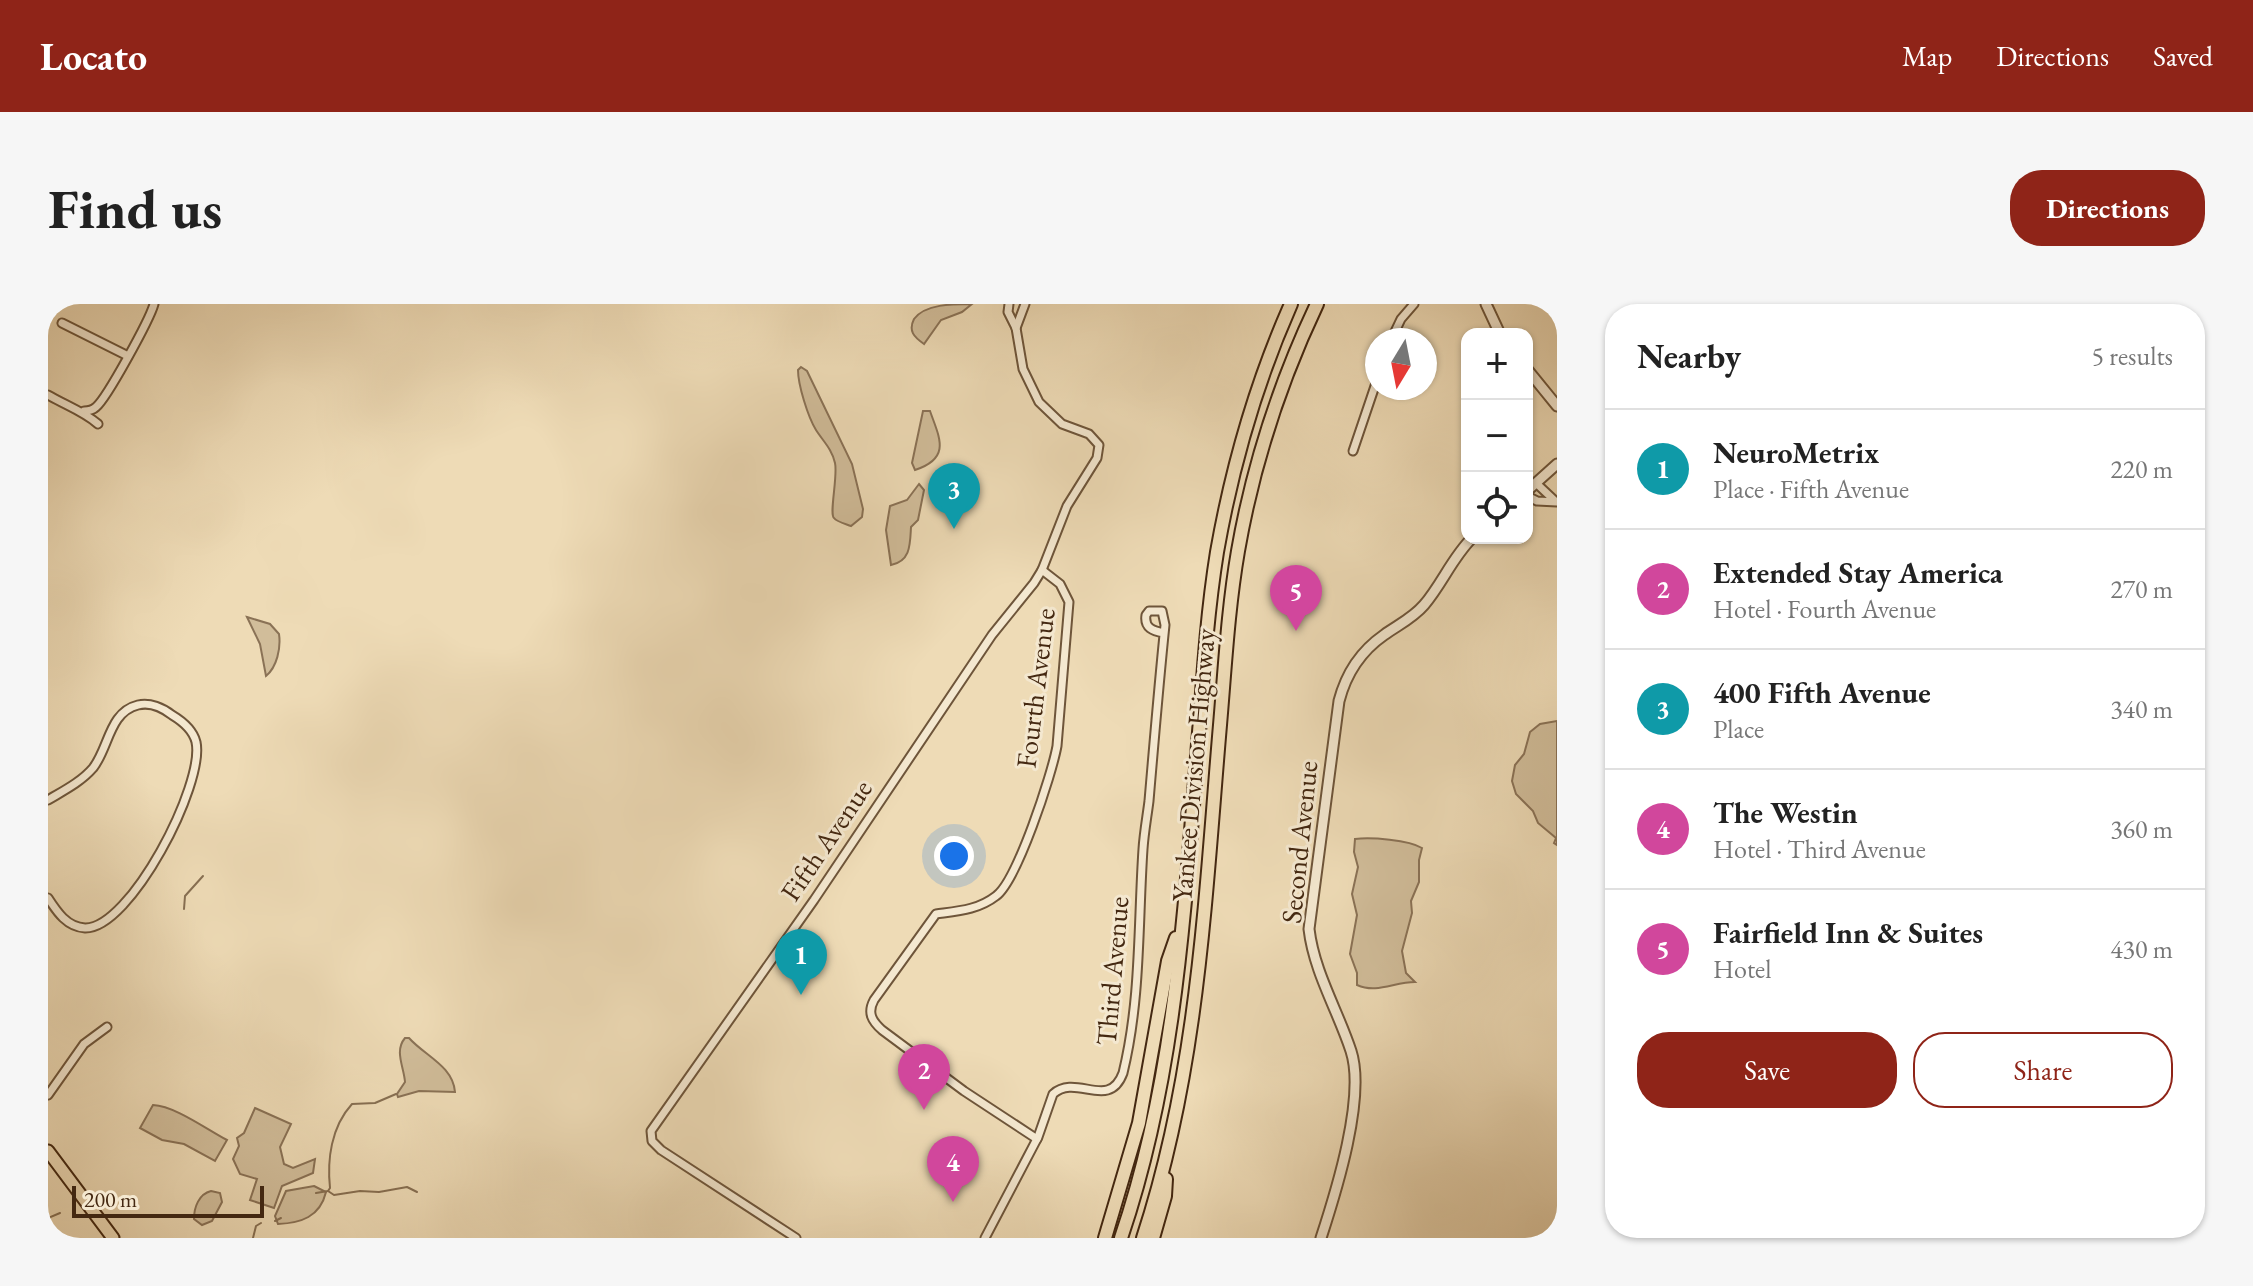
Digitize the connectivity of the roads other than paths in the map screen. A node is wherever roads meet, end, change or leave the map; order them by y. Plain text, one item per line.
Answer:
1 (154, 304) edge
2 (1009, 304) edge
3 (1025, 304) edge
4 (1291, 304) edge
5 (1317, 304) edge
6 (1414, 304) edge
7 (1486, 304) edge
8 (62, 323) dead end
9 (1016, 328) junction
10 (1397, 328) edge
11 (1497, 328) edge
12 (128, 356) junction
13 (1533, 376) edge
14 (48, 395) edge
15 (1370, 400) edge
16 (1557, 406) edge
17 (84, 411) junction
18 (98, 424) dead end
19 (1353, 451) dead end
20 (1557, 464) edge
21 (1536, 483) junction
22 (1533, 486) edge
23 (1533, 498) edge
24 (1557, 502) edge
25 (1467, 544) edge
26 (1042, 570) junction
27 (1164, 633) dead end
28 (48, 800) edge
29 (48, 898) edge
30 (1183, 912) junction
31 (107, 1027) dead end
32 (48, 1095) edge
33 (1037, 1139) junction
34 (48, 1151) edge
35 (1168, 1153) junction
36 (113, 1238) edge
37 (796, 1238) edge
38 (985, 1238) edge
39 (1105, 1238) edge
40 (1121, 1238) edge
41 (1143, 1238) edge
42 (1153, 1238) edge
43 (1321, 1238) edge

1 - 12 street
2 - 9 street
3 - 9 street
4 - 30 highway, Yankee Division Highway
5 - 35 highway, Yankee Division Highway
6 - 10 street
7 - 11 street
8 - 12 street
9 - 26 street, Fifth Avenue
12 - 17 street
13 - 16 street
14 - 17 street
15 - 19 street
17 - 18 street
20 - 21 street
21 - 22 street
21 - 24 street
23 - 24 street
25 - 43 street, Second Avenue
26 - 33 street, Fourth Avenue
26 - 37 street, Fifth Avenue
27 - 33 street, Third Avenue
28 - 29 street
30 - 39 highway
30 - 40 highway, Yankee Division Highway
31 - 32 street
33 - 38 street, Third Avenue
34 - 36 main road
35 - 41 highway, Yankee Division Highway
35 - 42 highway

